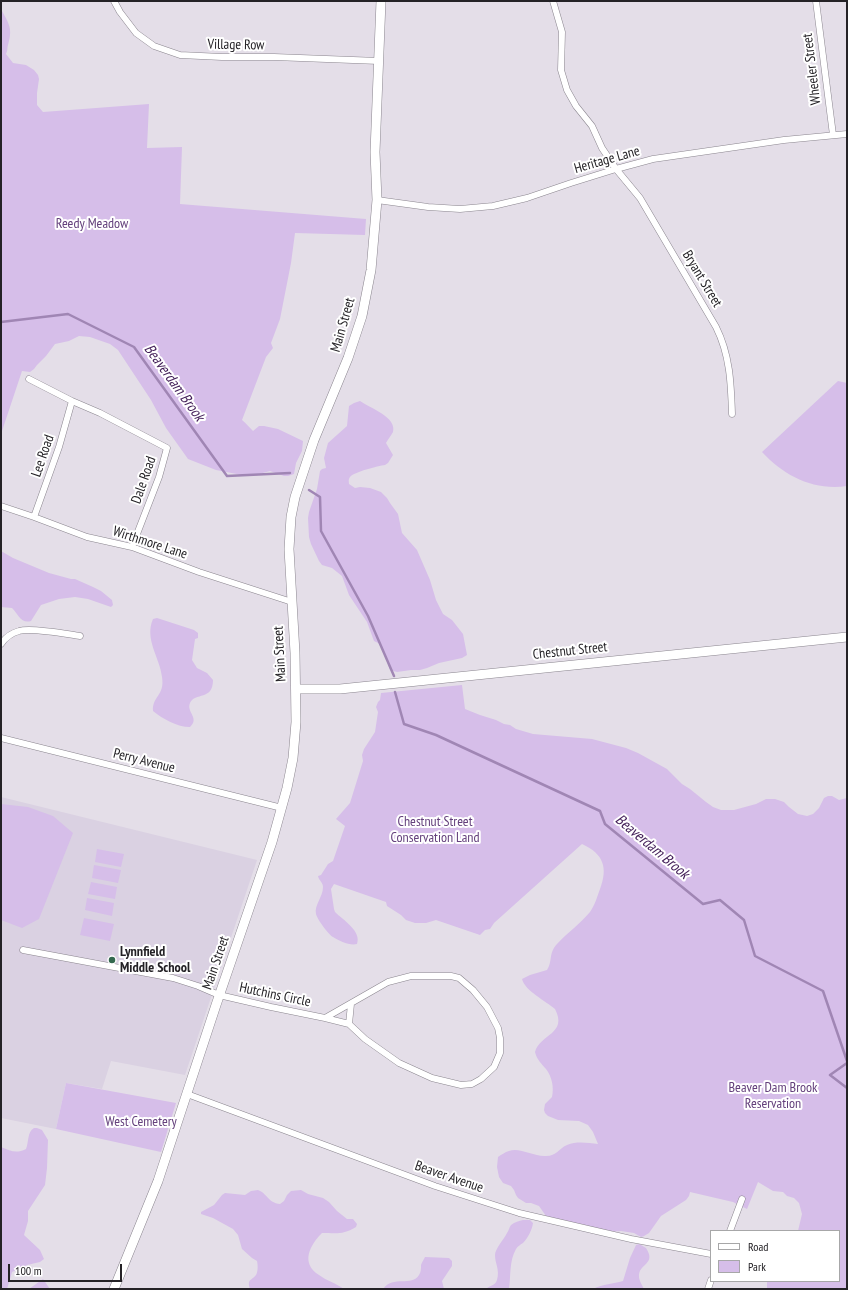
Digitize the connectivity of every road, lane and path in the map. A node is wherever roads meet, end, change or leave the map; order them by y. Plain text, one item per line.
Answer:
1 (114, 1) edge
2 (381, 1) edge
3 (554, 1) edge
4 (816, 1) edge
5 (379, 61) junction
6 (847, 134) edge
7 (833, 135) junction
8 (616, 169) junction
9 (377, 200) junction
10 (29, 379) dead end
11 (72, 401) junction
12 (732, 414) dead end
13 (1, 506) edge
14 (34, 517) junction
15 (132, 547) junction
16 (292, 602) junction
17 (80, 636) dead end
18 (847, 638) edge
19 (1, 644) edge
20 (296, 689) junction
21 (1, 738) edge
22 (282, 808) junction
23 (23, 950) dead end
24 (219, 995) junction
25 (351, 1004) junction
26 (325, 1018) junction
27 (349, 1024) junction
28 (187, 1094) junction
29 (742, 1199) dead end
30 (730, 1230) edge
31 (710, 1254) edge
32 (114, 1289) edge

1 - 5 street, Village Row
2 - 5 street, Main Street
3 - 8 street, Bryant Street
4 - 7 street, Wheeler Street
5 - 9 street, Main Street
6 - 7 street, Heritage Lane
7 - 8 street, Heritage Lane
8 - 9 street, Heritage Lane
8 - 12 street, Bryant Street
9 - 16 street, Main Street
10 - 11 street
11 - 14 street, Lee Road
11 - 15 street, Dale Road
13 - 14 street, Wirthmore Lane
14 - 15 street, Wirthmore Lane
15 - 16 street, Wirthmore Lane
16 - 20 street, Main Street
17 - 19 street
18 - 20 street, Chestnut Street
20 - 22 street, Main Street
21 - 22 street, Perry Avenue
22 - 24 street, Main Street
23 - 24 street
24 - 26 street, Hutchins Circle
24 - 28 street, Main Street
25 - 26 street, Hutchins Circle
25 - 27 street
25 - 27 street, Hutchins Circle
26 - 27 street, Hutchins Circle
28 - 31 street, Beaver Avenue
28 - 32 street, Main Street
29 - 30 street

